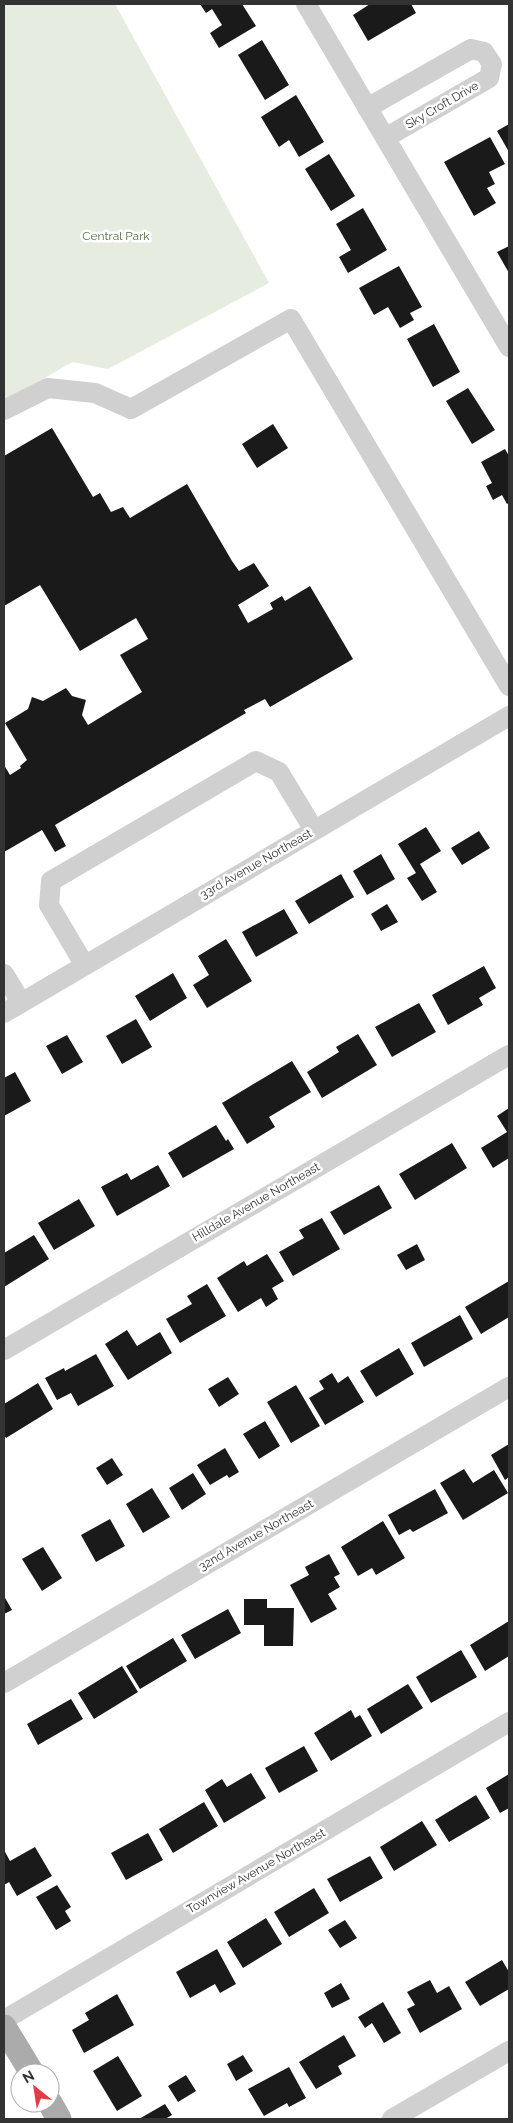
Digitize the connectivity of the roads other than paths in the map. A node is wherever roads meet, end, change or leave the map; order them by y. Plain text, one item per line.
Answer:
1 (306, 4) edge
2 (367, 108) junction
3 (385, 138) junction
4 (509, 347) edge
5 (4, 410) edge
6 (509, 686) edge
7 (509, 716) edge
8 (314, 830) junction
9 (84, 964) junction
10 (4, 974) edge
11 (21, 1002) junction
12 (4, 1013) edge
13 (509, 1055) edge
14 (4, 1350) edge
15 (509, 1386) edge
16 (4, 1683) edge
17 (509, 1722) edge
18 (4, 2020) edge
19 (4, 2027) edge
20 (509, 2051) edge
21 (26, 2063) edge
22 (392, 2119) edge

1 - 2 street
2 - 3 street
2 - 3 street, Sky Croft Drive
3 - 4 street
5 - 6 street
7 - 8 street, 33rd Avenue Northeast
8 - 9 street, 33rd Avenue Northeast
8 - 9 street
9 - 11 street, 33rd Avenue Northeast
10 - 11 street
11 - 12 street, 33rd Avenue Northeast
13 - 14 street, Hilldale Avenue Northeast
15 - 16 street, 32nd Avenue Northeast
17 - 18 street, Townview Avenue Northeast
19 - 21 main road
20 - 22 street

